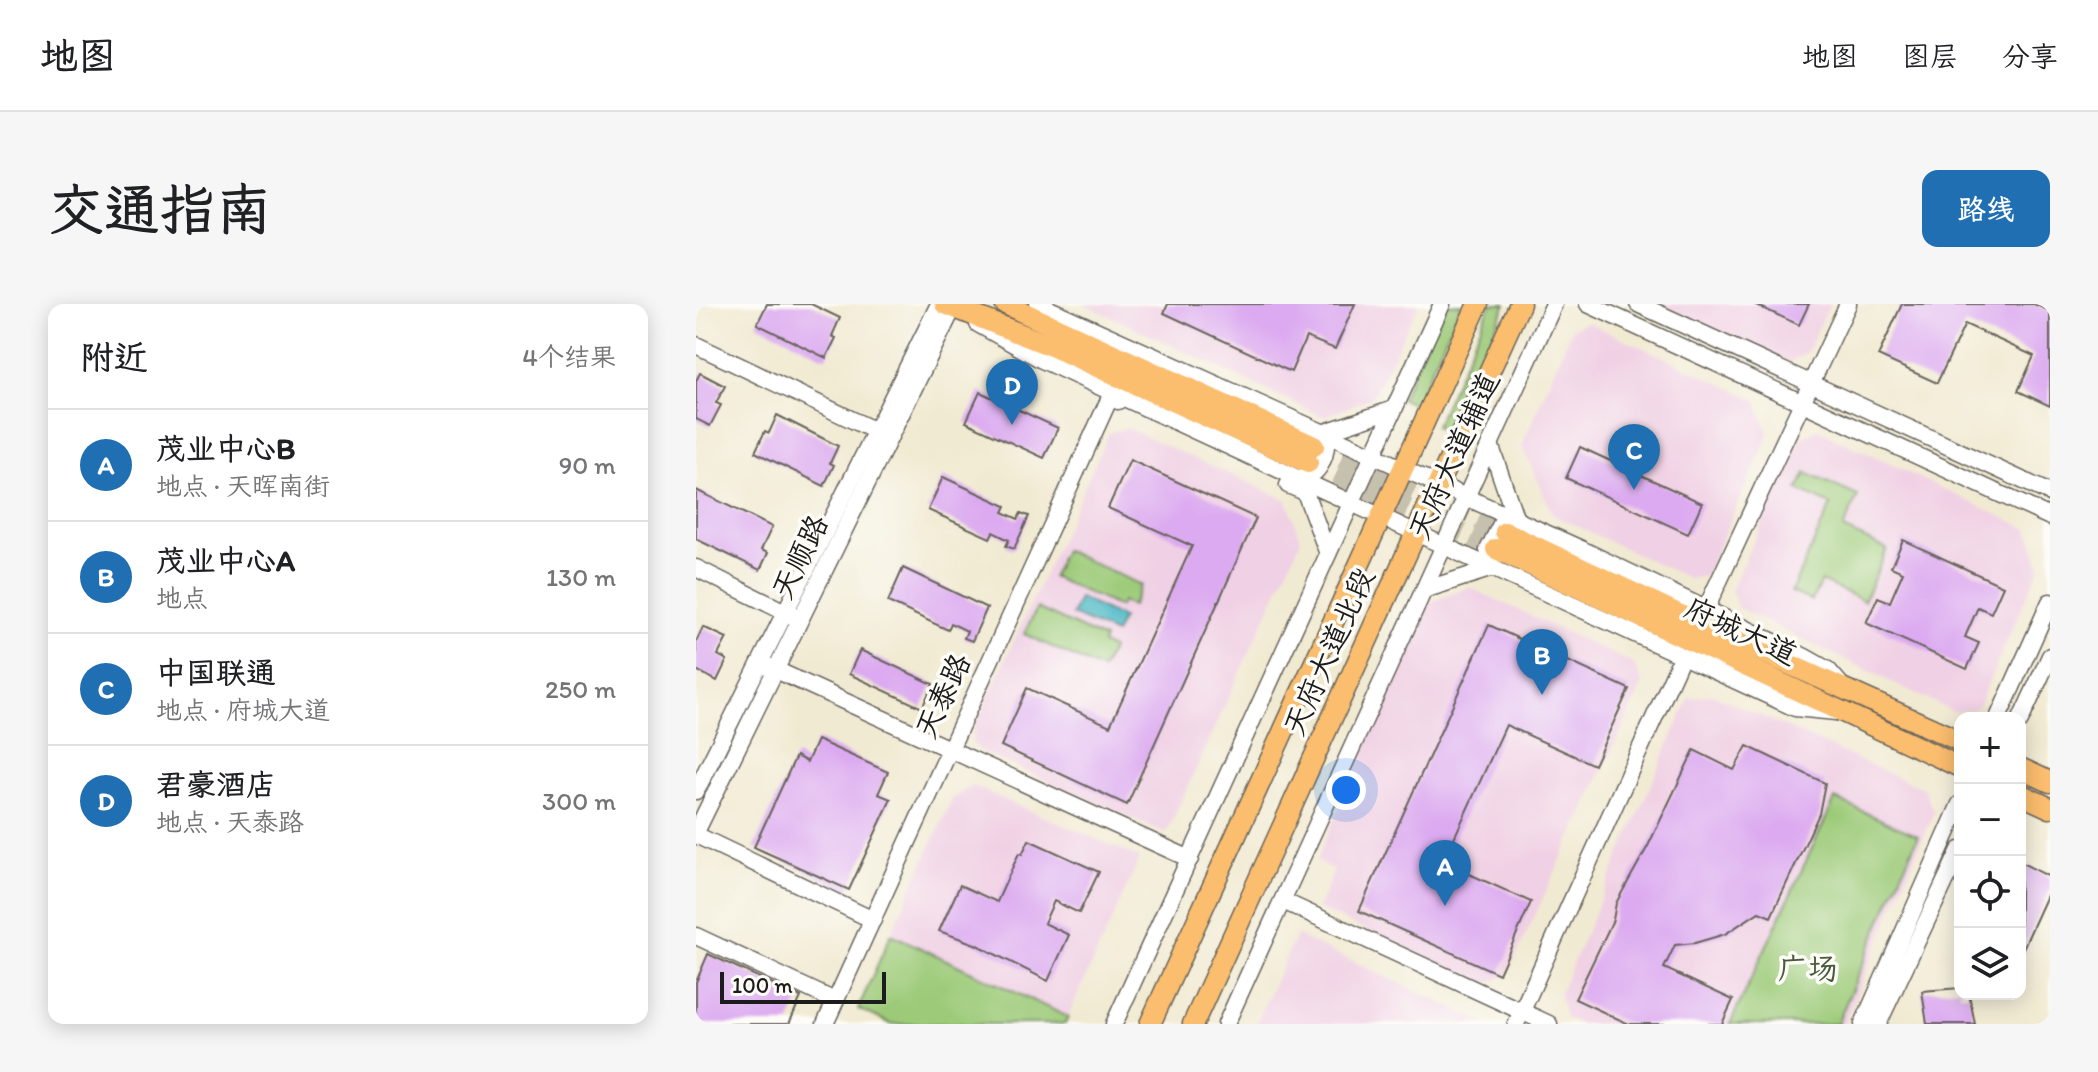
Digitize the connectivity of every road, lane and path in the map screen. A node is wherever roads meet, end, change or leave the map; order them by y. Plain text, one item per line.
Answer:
1 (1005, 304) edge
2 (1038, 304) edge
3 (1442, 304) edge
4 (1478, 304) edge
5 (1520, 304) edge
6 (1554, 304) edge
7 (1588, 304) edge
8 (1638, 304) edge
9 (1848, 304) edge
10 (948, 305) edge
11 (696, 345) edge
12 (1812, 384) junction
13 (1112, 393) junction
14 (1802, 405) junction
15 (1394, 409) junction
16 (883, 434) junction
17 (1490, 444) junction
18 (1374, 454) junction
19 (1312, 455) junction
20 (1404, 468) junction
21 (1438, 484) junction
22 (2050, 493) edge
23 (1466, 497) junction
24 (1352, 502) junction
25 (1382, 516) junction
26 (2050, 517) edge
27 (1417, 532) junction
28 (1503, 542) junction
29 (1445, 545) junction
30 (1328, 554) junction
31 (696, 568) edge
32 (1424, 590) junction
33 (2050, 602) edge
34 (1706, 609) junction
35 (793, 616) junction
36 (1682, 656) junction
37 (2050, 656) edge
38 (767, 666) junction
39 (1845, 689) junction
40 (1844, 712) junction
41 (2001, 712) edge
42 (2024, 712) edge
43 (1954, 738) edge
44 (948, 750) junction
45 (1954, 764) edge
46 (2026, 771) edge
47 (2050, 782) edge
48 (696, 791) edge
49 (2026, 797) edge
50 (2050, 808) edge
51 (1954, 818) edge
52 (696, 834) edge
53 (1957, 856) edge
54 (1190, 859) junction
55 (1283, 901) junction
56 (873, 920) junction
57 (696, 936) edge
58 (835, 1001) junction
59 (1518, 1018) edge
60 (825, 1024) edge
61 (1114, 1024) edge
62 (1150, 1024) edge
63 (1193, 1024) edge
64 (1226, 1024) edge
65 (1549, 1024) edge
66 (1863, 1024) edge
67 (1878, 1024) edge

1 - 19 main road
2 - 19 street
3 - 15 street
4 - 20 main road, 天府大道北段
5 - 21 main road, 天府大道北段
6 - 17 street, 天府大道辅道
7 - 14 street
8 - 12 street
9 - 12 street
10 - 13 street
10 - 16 street, 天顺路
10 - 19 main road
11 - 16 street
12 - 14 street
12 - 22 street
13 - 19 street
13 - 30 street
13 - 44 street, 天泰路
14 - 26 street
14 - 34 street
15 - 18 street
15 - 19 street
16 - 35 street, 天顺路
17 - 23 street, 天府大道辅道
17 - 28 street
18 - 19 street
18 - 20 street
18 - 24 street
19 - 24 street
20 - 21 street
20 - 25 main road, 天府大道北段
21 - 23 street
21 - 27 main road, 天府大道北段
23 - 28 street
23 - 29 street, 天府大道辅道
24 - 25 street
24 - 30 street
25 - 27 street
25 - 62 main road, 天府大道北段
27 - 29 street
27 - 63 main road, 天府大道北段
28 - 29 street
28 - 32 street
28 - 34 street
28 - 36 street
28 - 39 main road, 府城大道
28 - 40 main road, 府城大道
29 - 32 street, 天府大道辅道
30 - 54 street
31 - 35 street
32 - 55 street, 天府大道辅道
33 - 41 street
34 - 39 street
35 - 38 street, 天顺路
36 - 40 street
36 - 59 street
37 - 42 street
38 - 44 street
38 - 48 street, 天顺路
38 - 52 street, 天顺路
39 - 43 main road, 府城大道
40 - 45 main road, 府城大道
44 - 54 street
44 - 56 street, 天泰路
46 - 47 main road
49 - 50 main road
51 - 66 street
52 - 56 street
53 - 67 street
54 - 61 street
55 - 59 street
55 - 64 street, 天府大道辅道
56 - 58 street, 天泰路
57 - 58 street
58 - 60 street, 天泰路
59 - 65 street

